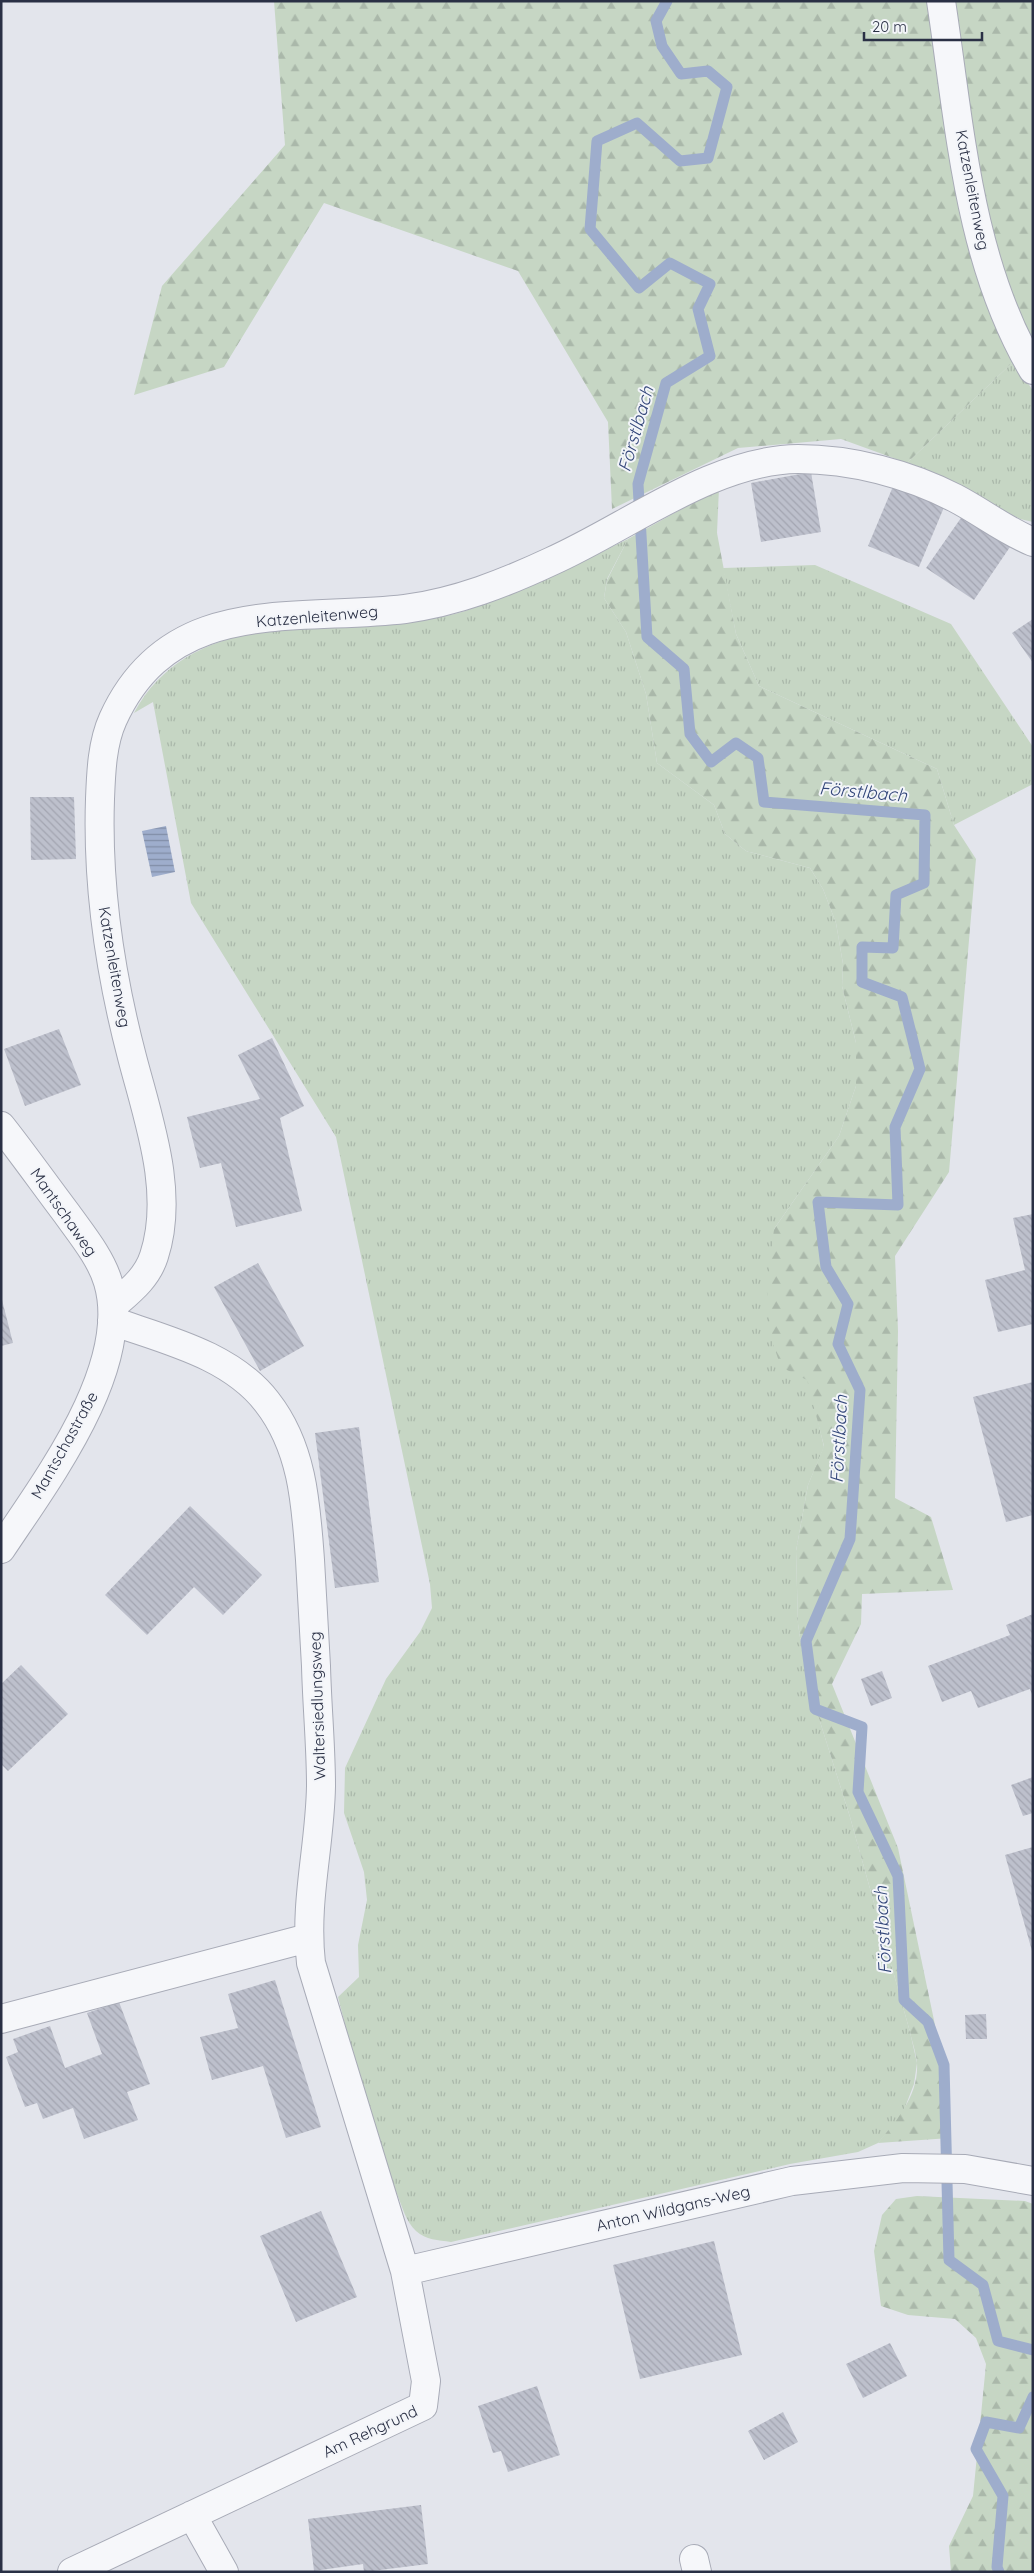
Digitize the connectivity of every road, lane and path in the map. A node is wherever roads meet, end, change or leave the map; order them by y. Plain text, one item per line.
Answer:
1 (941, 1) edge
2 (1033, 370) edge
3 (1033, 542) edge
4 (1, 1126) edge
5 (113, 1313) junction
6 (1, 1549) edge
7 (308, 1938) junction
8 (1, 2019) edge
9 (1033, 2181) edge
10 (405, 2271) junction
11 (192, 2515) junction
12 (72, 2572) edge
13 (224, 2572) edge

1 - 2 street, Katzenleitenweg
3 - 5 street, Katzenleitenweg
4 - 5 street, Mantschaweg
5 - 6 street, Mantschastraße
5 - 7 street, Waltersiedlungsweg
7 - 8 street
7 - 10 street, Waltersiedlungsweg
9 - 10 street, Anton Wildgans-Weg
10 - 11 street, Am Rehgrund
11 - 12 street, Am Rehgrund
11 - 13 street

